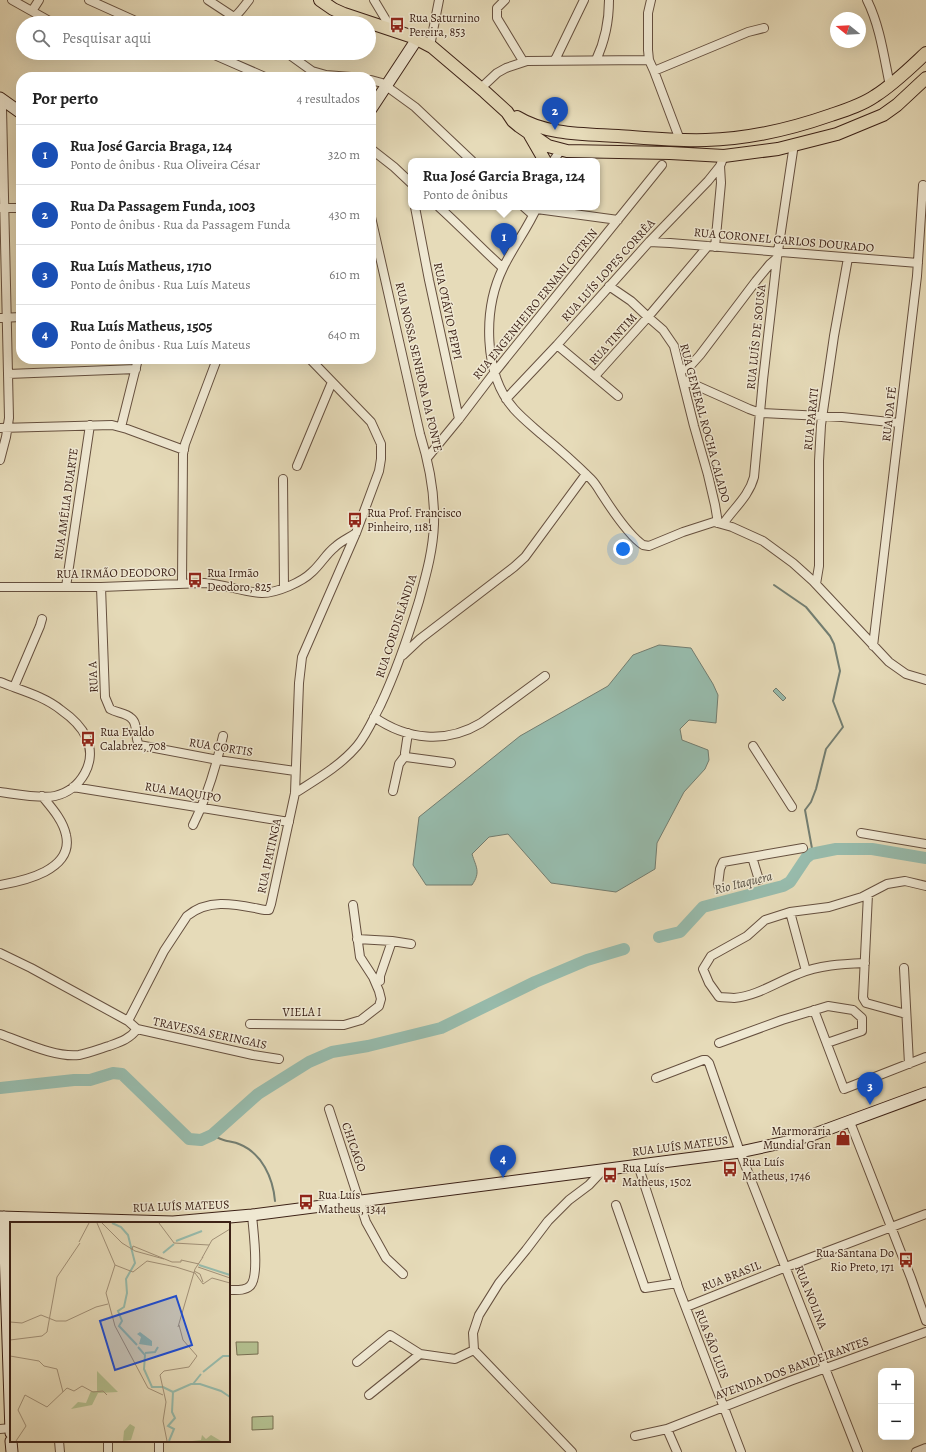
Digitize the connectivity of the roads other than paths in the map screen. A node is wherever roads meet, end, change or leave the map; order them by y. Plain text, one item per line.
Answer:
1 (12, 0) edge
2 (39, 0) edge
3 (89, 0) edge
4 (208, 0) edge
5 (249, 0) edge
6 (320, 0) edge
7 (374, 0) edge
8 (439, 0) edge
9 (505, 0) edge
10 (584, 0) edge
11 (609, 0) edge
12 (651, 0) edge
13 (867, 0) edge
14 (32, 11) junction
15 (41, 16) edge
16 (124, 16) edge
17 (233, 16) edge
18 (236, 16) edge
19 (350, 16) edge
20 (376, 25) edge
21 (764, 28) dead end
22 (392, 30) junction
23 (417, 39) junction
24 (430, 46) junction
25 (926, 53) edge
26 (226, 60) edge
27 (297, 60) edge
28 (555, 60) junction
29 (596, 60) junction
30 (649, 60) junction
31 (523, 62) junction
32 (654, 71) junction
33 (254, 72) edge
34 (316, 72) edge
35 (926, 78) edge
36 (376, 81) edge
37 (386, 86) junction
38 (890, 86) junction
39 (481, 88) junction
40 (2, 99) edge
41 (376, 101) edge
42 (16, 109) edge
43 (508, 112) junction
44 (798, 125) junction
45 (568, 133) junction
46 (530, 134) junction
47 (748, 136) junction
48 (680, 140) junction
49 (794, 144) junction
50 (548, 146) junction
51 (778, 149) junction
52 (561, 150) junction
53 (376, 153) edge
54 (749, 153) junction
55 (469, 158) edge
56 (543, 158) edge
57 (546, 158) edge
58 (555, 158) edge
59 (722, 161) junction
60 (662, 165) dead end
61 (408, 181) edge
62 (923, 185) dead end
63 (2, 208) edge
64 (16, 208) edge
65 (416, 210) edge
66 (442, 210) edge
67 (536, 210) edge
68 (618, 220) junction
69 (376, 238) edge
70 (649, 242) junction
71 (711, 246) junction
72 (778, 255) junction
73 (848, 258) junction
74 (918, 263) junction
75 (503, 268) junction
76 (609, 286) junction
77 (16, 317) edge
78 (648, 317) junction
79 (3, 318) edge
80 (556, 345) junction
81 (137, 364) edge
82 (215, 364) edge
83 (315, 364) edge
84 (136, 369) junction
85 (681, 371) junction
86 (494, 373) junction
87 (8, 374) junction
88 (595, 376) junction
89 (684, 380) junction
90 (332, 382) junction
91 (618, 396) dead end
92 (506, 399) junction
93 (760, 413) junction
94 (822, 415) junction
95 (460, 419) junction
96 (899, 423) junction
97 (90, 425) junction
98 (122, 427) junction
99 (4, 428) edge
100 (184, 450) junction
101 (428, 458) junction
102 (0, 460) edge
103 (297, 466) dead end
104 (586, 474) junction
105 (283, 479) dead end
106 (720, 523) junction
107 (434, 524) joint
108 (356, 534) junction
109 (182, 584) junction
110 (816, 584) junction
111 (101, 586) junction
112 (0, 587) edge
113 (66, 587) junction
114 (284, 588) junction
115 (42, 619) dead end
116 (873, 646) junction
117 (402, 656) junction
118 (545, 676) dead end
119 (926, 680) edge
120 (0, 682) edge
121 (14, 687) junction
122 (374, 717) junction
123 (408, 733) junction
124 (223, 736) dead end
125 (143, 746) joint
126 (753, 746) dead end
127 (405, 756) junction
128 (218, 760) junction
129 (451, 763) dead end
130 (295, 771) junction
131 (73, 787) junction
132 (392, 791) dead end
133 (0, 792) edge
134 (294, 793) junction
135 (42, 796) junction
136 (792, 807) dead end
137 (201, 808) junction
138 (289, 822) junction
139 (193, 825) dead end
140 (861, 833) dead end
141 (926, 844) edge
142 (803, 848) dead end
143 (752, 857) junction
144 (759, 880) dead end
145 (0, 885) edge
146 (718, 885) dead end
147 (926, 886) edge
148 (868, 894) junction
149 (353, 905) dead end
150 (790, 912) junction
151 (357, 939) junction
152 (392, 941) junction
153 (411, 944) dead end
154 (0, 953) edge
155 (865, 964) junction
156 (904, 968) dead end
157 (806, 971) junction
158 (380, 981) dead end
159 (814, 1010) junction
160 (906, 1014) junction
161 (128, 1021) junction
162 (250, 1024) dead end
163 (137, 1029) junction
164 (0, 1034) edge
165 (719, 1043) dead end
166 (827, 1043) junction
167 (926, 1057) edge
168 (279, 1059) dead end
169 (909, 1064) junction
170 (656, 1078) dead end
171 (926, 1093) edge
172 (329, 1109) dead end
173 (850, 1122) junction
174 (740, 1152) junction
175 (638, 1164) junction
176 (604, 1169) junction
177 (358, 1201) junction
178 (616, 1205) dead end
179 (926, 1214) edge
180 (252, 1215) junction
181 (2, 1217) edge
182 (890, 1228) junction
183 (786, 1267) junction
184 (403, 1274) dead end
185 (678, 1286) junction
186 (230, 1290) edge
187 (6, 1297) edge
188 (686, 1307) junction
189 (926, 1321) edge
190 (926, 1332) edge
191 (474, 1350) junction
192 (420, 1354) junction
193 (357, 1362) dead end
194 (826, 1368) junction
195 (369, 1395) dead end
196 (10, 1402) edge
197 (723, 1406) junction
198 (10, 1428) edge
199 (0, 1429) edge
200 (667, 1429) junction
201 (635, 1436) dead end
202 (11, 1442) edge
203 (59, 1442) edge
204 (159, 1442) edge
205 (926, 1448) edge
206 (12, 1452) edge
207 (60, 1452) edge
208 (160, 1452) edge
209 (572, 1452) edge
210 (676, 1452) edge
211 (741, 1452) edge
212 (858, 1452) edge
213 (916, 1452) edge

1 - 14 street
2 - 14 street
3 - 16 street
4 - 17 street
5 - 18 street
6 - 19 main road
7 - 22 street
8 - 24 street
9 - 31 street
10 - 28 street
11 - 29 street
12 - 30 street
13 - 38 street
14 - 15 street
20 - 22 main road
21 - 32 street
22 - 23 main road
23 - 24 main road
23 - 37 main road
24 - 39 main road
25 - 38 main road
26 - 33 street
27 - 34 street
28 - 29 street
28 - 31 street
29 - 30 street
30 - 32 street
31 - 39 street
32 - 48 street
35 - 49 main road
36 - 37 street
37 - 41 main road
37 - 55 street
38 - 44 main road
39 - 43 main road
40 - 42 main road
40 - 63 street
43 - 45 main road
43 - 46 main road
44 - 47 main road
44 - 51 main road
45 - 48 main road
45 - 50 main road
46 - 50 main road
46 - 56 main road
47 - 48 main road
47 - 54 main road
49 - 51 main road
49 - 72 street, RUA LUÍS DE SOUSA
50 - 52 main road
50 - 57 street
51 - 54 main road
52 - 58 street
52 - 59 main road
53 - 61 street
54 - 59 main road
59 - 70 street, RUA LUÍS LOPES CORRÊA
59 - 71 street
60 - 68 street, RUA ENGENHEIRO ERNANI COTRIN
62 - 74 street, RUA DA FÉ
63 - 64 street
63 - 79 street
65 - 95 street, RUA OTÁVIO PEPPI
66 - 75 street
67 - 68 street
67 - 75 street
68 - 86 street, RUA ENGENHEIRO ERNANI COTRIN
69 - 101 street, RUA NOSSA SENHORA DA FONTE
70 - 71 street, RUA CORONEL CARLOS DOURADO
70 - 76 street, RUA LUÍS LOPES CORRÊA
71 - 72 street, RUA CORONEL CARLOS DOURADO
71 - 78 street, RUA TINTIM
72 - 73 street, RUA CORONEL CARLOS DOURADO
72 - 85 street
72 - 93 street, RUA LUÍS DE SOUSA
73 - 74 street, RUA CORONEL CARLOS DOURADO
73 - 94 street, RUA PARATI
74 - 96 street, RUA DA FÉ
75 - 86 street
76 - 78 street, RUA GENERAL ROCHA CALADO
76 - 80 street, RUA LUÍS LOPES CORRÊA
77 - 79 street
78 - 85 street, RUA GENERAL ROCHA CALADO
78 - 88 street, RUA TINTIM
79 - 87 street
80 - 88 street
80 - 92 street, RUA LUÍS LOPES CORRÊA
81 - 84 street
82 - 100 street
83 - 90 street, RUA IPATINGA
84 - 87 street
84 - 98 street
85 - 89 street, RUA GENERAL ROCHA CALADO
86 - 92 street
86 - 95 street, RUA ENGENHEIRO ERNANI COTRIN
87 - 99 street
88 - 91 street
89 - 93 street
89 - 106 street, RUA GENERAL ROCHA CALADO
90 - 103 street
90 - 108 street, RUA IPATINGA
92 - 104 street
93 - 94 street
93 - 106 street, RUA LUÍS DE SOUSA
94 - 96 street
94 - 110 street, RUA PARATI
95 - 101 street, RUA ENGENHEIRO ERNANI COTRIN
96 - 116 street, RUA DA FÉ
97 - 98 street
97 - 99 street
97 - 113 street, RUA AMÉLIA DUARTE
98 - 100 street
99 - 102 street
100 - 109 street
101 - 107 street, RUA NOSSA SENHORA DA FONTE
104 - 106 street
104 - 117 street
105 - 114 street
106 - 110 street
107 - 117 street, RUA CORDISLÂNDIA
108 - 114 street, RUA IRMÃO DEODORO
108 - 130 street, RUA IPATINGA
109 - 111 street, RUA IRMÃO DEODORO
109 - 114 street, RUA IRMÃO DEODORO
110 - 116 street
111 - 113 street, RUA IRMÃO DEODORO
111 - 125 street, RUA A
112 - 113 street, RUA IRMÃO DEODORO
115 - 121 street
116 - 119 street
117 - 122 street, RUA CORDISLÂNDIA
118 - 123 street
120 - 121 street
121 - 131 street
122 - 123 street
122 - 134 street, RUA CORDISLÂNDIA
123 - 127 street
124 - 128 street
125 - 128 street, RUA CORTIS
126 - 136 street
127 - 129 street
127 - 132 street
128 - 130 street, RUA CORTIS
128 - 137 street
130 - 134 street, RUA IPATINGA
131 - 135 street
131 - 137 street, RUA MAQUIPO
133 - 135 street
134 - 138 street, RUA IPATINGA
135 - 145 street
137 - 138 street, RUA MAQUIPO
137 - 139 street
138 - 161 street, RUA IPATINGA
140 - 141 street
142 - 143 street
143 - 144 street
143 - 146 street
147 - 148 street
148 - 150 street
148 - 155 street
149 - 151 street
150 - 157 street
150 - 157 street
151 - 152 street
151 - 162 street, VIELA I
152 - 153 street
152 - 158 street
154 - 161 street
155 - 157 street
155 - 160 street
156 - 160 street
159 - 165 street
159 - 166 street
159 - 166 street
160 - 169 street
161 - 163 street
163 - 164 street
163 - 168 street, TRAVESSA SERINGAIS
166 - 169 street
167 - 169 street
170 - 174 street, RUA NOLINA
171 - 173 main road, RUA LUÍS MATEUS
172 - 177 street, CHICAGO
173 - 174 main road, RUA LUÍS MATEUS
173 - 182 street
174 - 175 main road, RUA LUÍS MATEUS
174 - 183 street, RUA NOLINA
175 - 176 main road, RUA LUÍS MATEUS
175 - 185 street, RUA SÃO LUIS
176 - 177 main road, RUA LUÍS MATEUS
176 - 191 street
177 - 180 main road, RUA LUÍS MATEUS
177 - 184 street, CHICAGO
178 - 185 street
179 - 182 street, RUA BRASIL
180 - 181 main road, RUA LUÍS MATEUS
180 - 186 street
181 - 187 main road
182 - 183 street, RUA BRASIL
182 - 189 street
183 - 188 street, RUA BRASIL
183 - 194 street, RUA NOLINA
185 - 188 street, RUA SÃO LUIS
187 - 196 main road
188 - 197 street, RUA SÃO LUIS
190 - 194 street, AVENIDA DOS BANDEIRANTES
191 - 192 street
191 - 209 street
192 - 193 street
192 - 195 street
194 - 197 street, AVENIDA DOS BANDEIRANTES
194 - 212 street, RUA NOLINA
197 - 200 street, AVENIDA DOS BANDEIRANTES
197 - 211 street, RUA SÃO LUIS
198 - 199 street
200 - 201 street, AVENIDA DOS BANDEIRANTES
200 - 210 street
202 - 206 main road
203 - 207 street
204 - 208 street
205 - 213 street

